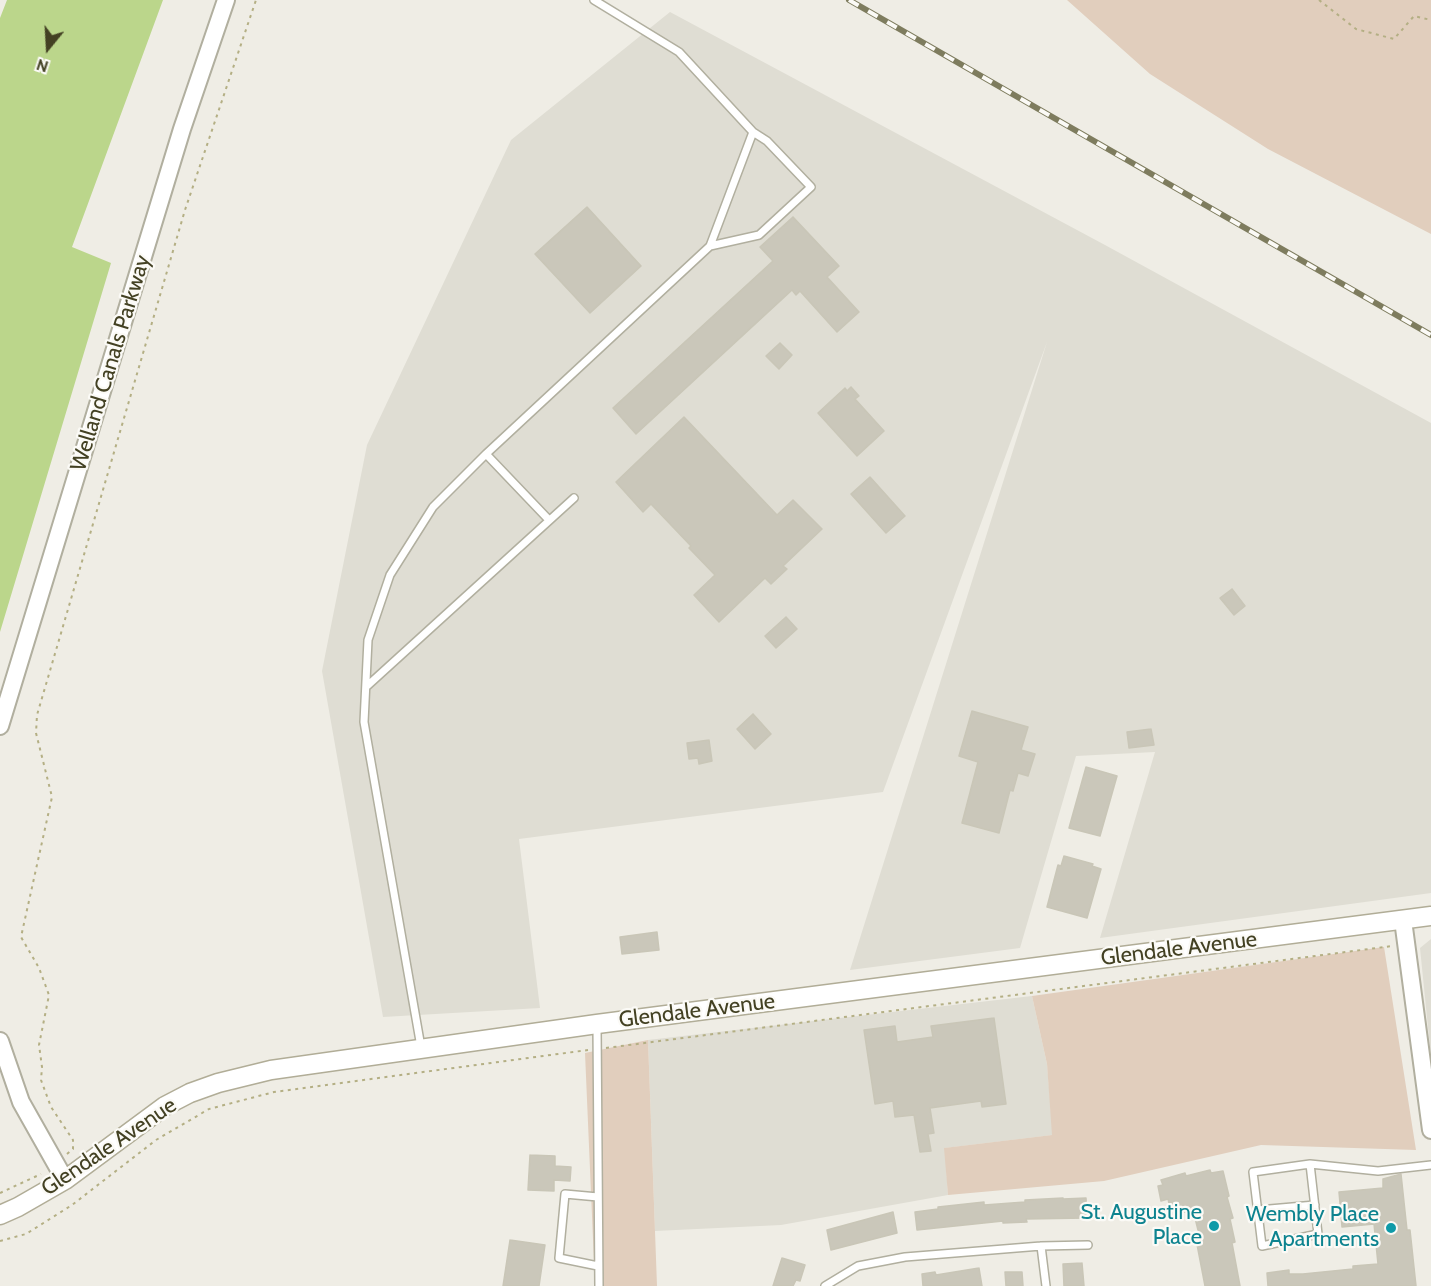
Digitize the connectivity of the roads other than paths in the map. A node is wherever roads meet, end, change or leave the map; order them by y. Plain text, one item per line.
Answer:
1 (226, 0) edge
2 (594, 0) edge
3 (753, 132) junction
4 (710, 246) junction
5 (486, 454) junction
6 (574, 498) dead end
7 (549, 520) junction
8 (366, 687) junction
9 (0, 726) edge
10 (1431, 916) edge
11 (1403, 920) junction
12 (597, 1024) junction
13 (0, 1041) edge
14 (421, 1048) junction
15 (1431, 1130) edge
16 (1310, 1164) junction
17 (1431, 1166) edge
18 (60, 1172) junction
19 (598, 1197) junction
20 (1314, 1204) junction
21 (1258, 1210) junction
22 (0, 1215) edge
23 (1088, 1245) dead end
24 (1041, 1246) junction
25 (598, 1266) junction
26 (599, 1286) edge
27 (825, 1286) edge
28 (1046, 1286) edge

1 - 9 street, Welland Canals Parkway
2 - 3 lane
3 - 4 lane
3 - 4 lane
4 - 5 lane
5 - 7 lane
5 - 8 lane
6 - 7 lane
7 - 8 lane
8 - 14 lane
10 - 11 main road, Glendale Avenue
11 - 12 main road, Glendale Avenue
11 - 15 street
12 - 14 main road, Glendale Avenue
12 - 19 lane
13 - 18 street
14 - 18 main road, Glendale Avenue
16 - 17 lane
16 - 20 lane
16 - 21 lane
18 - 22 main road, Glendale Avenue
19 - 25 lane
19 - 25 lane
20 - 21 lane
20 - 21 lane
23 - 24 lane
24 - 27 lane
24 - 28 lane
25 - 26 lane

